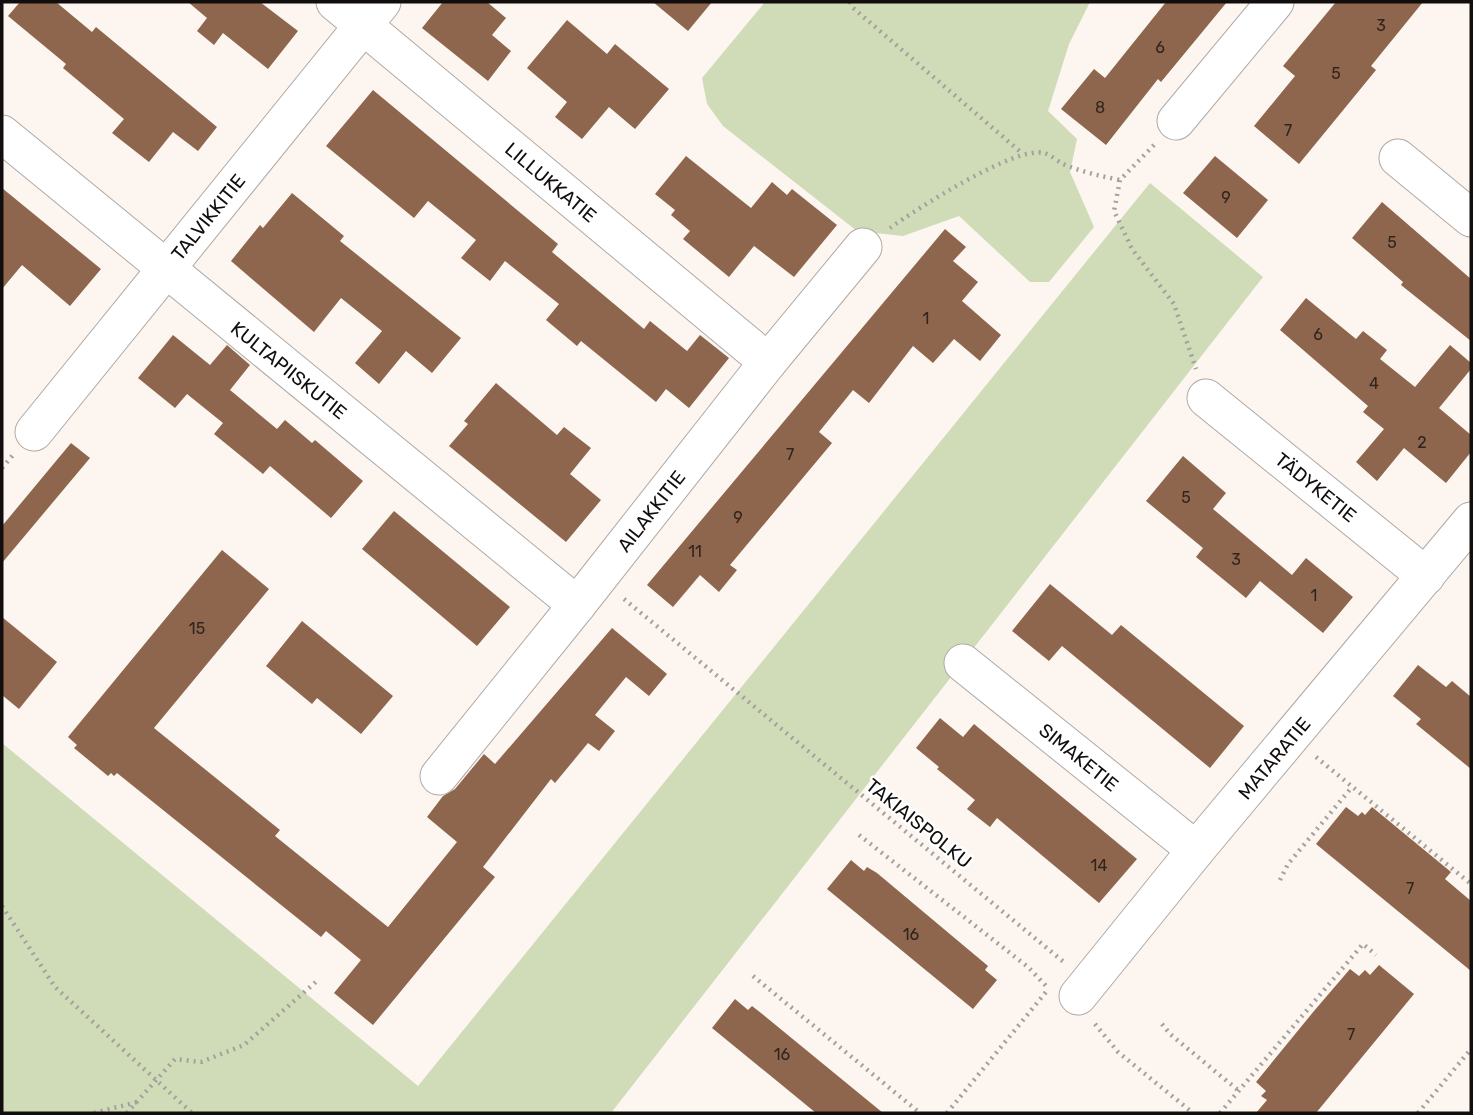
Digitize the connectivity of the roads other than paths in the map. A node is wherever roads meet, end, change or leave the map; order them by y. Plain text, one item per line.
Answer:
1 (335, 2) edge
2 (1275, 2) edge
3 (372, 13) edge
4 (1176, 121) road end
5 (2, 134) edge
6 (1398, 158) dead end
7 (1471, 218) edge
8 (863, 247) road end
9 (167, 270) junction
10 (768, 362) junction
11 (1206, 398) road end
12 (34, 432) dead end
13 (1471, 521) edge
14 (1426, 576) junction
15 (588, 592) junction
16 (963, 663) dead end
17 (439, 776) dead end
18 (1196, 850) junction
19 (1060, 984) road end

1 - 3 street, LILLUKKATIE
2 - 4 street
3 - 9 street, TALVIKKITIE
3 - 10 street, LILLUKKATIE
5 - 9 street, KULTAPIISKUTIE
6 - 7 street
8 - 10 street, AILAKKITIE
9 - 12 street, TALVIKKITIE
9 - 15 street, KULTAPIISKUTIE
10 - 15 street, AILAKKITIE
11 - 14 street, TÄDYKETIE
13 - 14 street, MATARATIE
14 - 18 street, MATARATIE
15 - 17 street, AILAKKITIE
16 - 18 street, SIMAKETIE
18 - 19 street, MATARATIE

